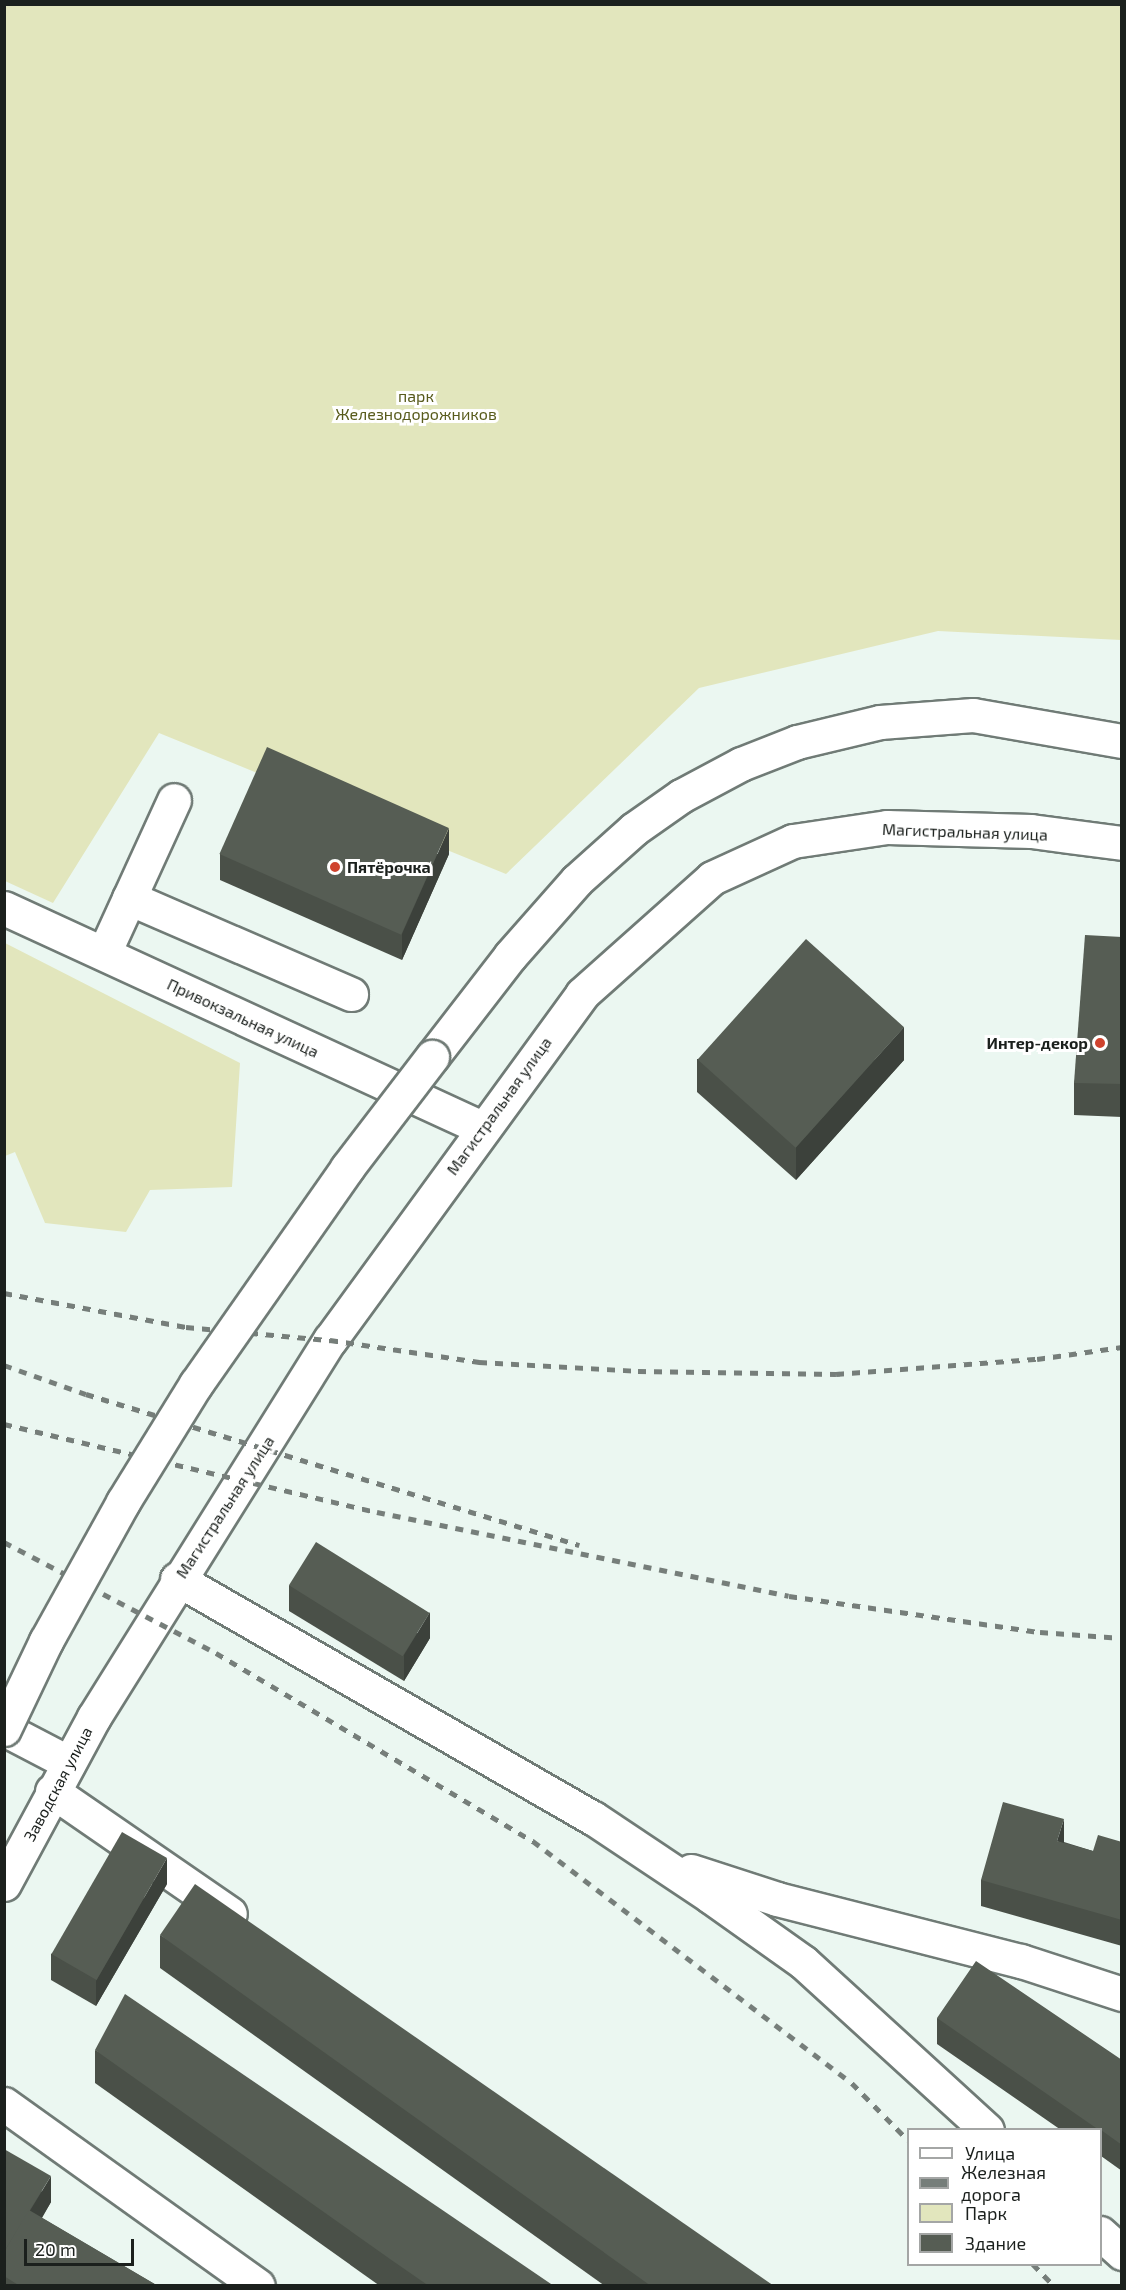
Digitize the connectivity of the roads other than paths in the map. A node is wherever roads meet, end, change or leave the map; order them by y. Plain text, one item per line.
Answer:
1 (1122, 741) edge
2 (174, 800) dead end
3 (1122, 843) edge
4 (129, 898) junction
5 (4, 908) edge
6 (104, 953) junction
7 (351, 994) dead end
8 (482, 1128) junction
9 (177, 1579) junction
10 (94, 1717) joint
11 (4, 1729) edge
12 (69, 1763) junction
13 (52, 1791) junction
14 (655, 1859) junction
15 (4, 1884) edge
16 (259, 1934) edge
17 (1122, 1994) edge
18 (4, 2104) edge
19 (985, 2128) edge
20 (1102, 2234) edge
21 (1122, 2253) edge
22 (258, 2286) edge

1 - 11 street, bridge
2 - 4 street
3 - 8 street, Магистральная улица
4 - 6 street
4 - 7 street
5 - 6 street, Привокзальная улица
6 - 8 street, Привокзальная улица
8 - 9 street, Магистральная улица
9 - 10 street, Магистральная улица
9 - 14 street
10 - 12 street, Заводская улица
11 - 12 street
12 - 13 street, Заводская улица
13 - 15 street, Заводская улица
13 - 16 street
14 - 17 street
14 - 19 street
18 - 22 street
20 - 21 street

